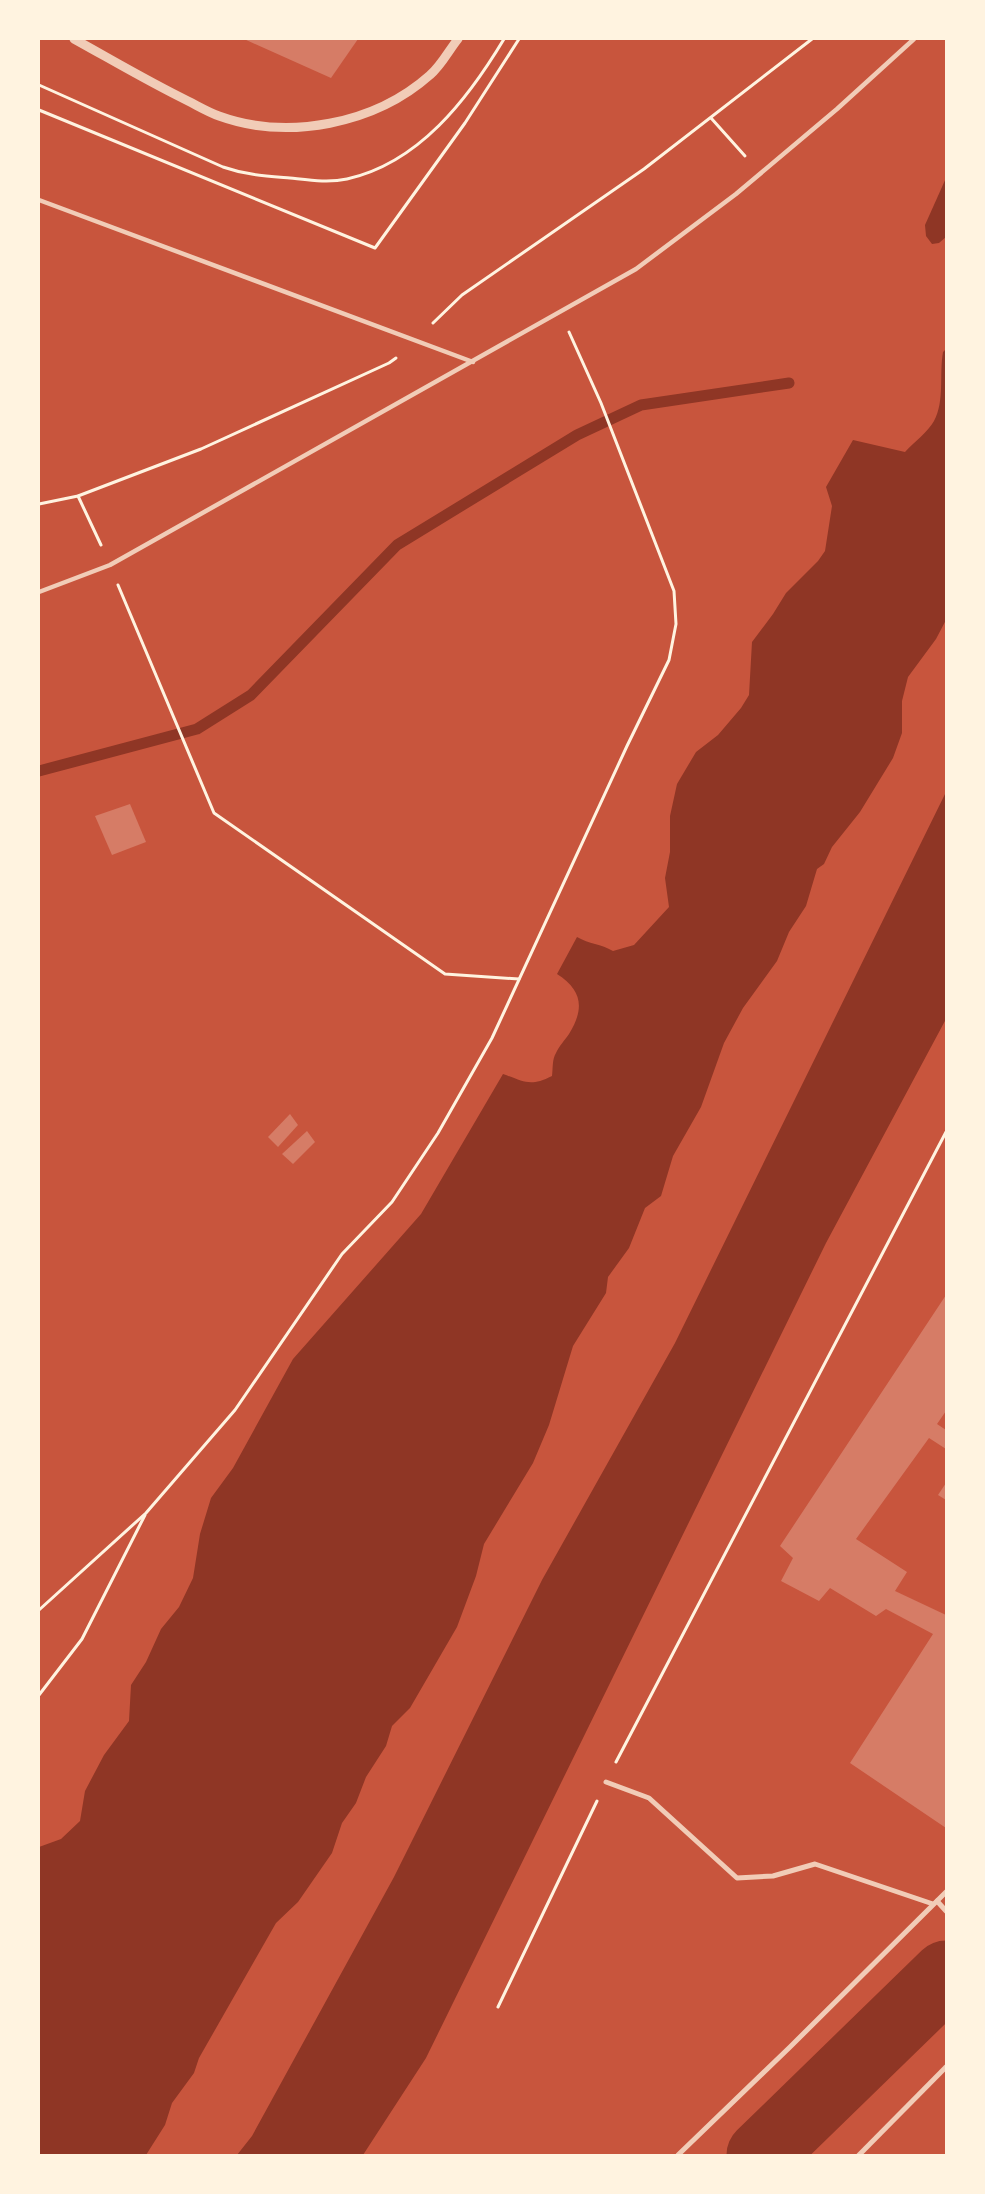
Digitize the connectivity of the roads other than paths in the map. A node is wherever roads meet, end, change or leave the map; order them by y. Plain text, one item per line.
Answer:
1 (74, 39) edge
2 (458, 39) edge
3 (914, 39) edge
4 (39, 200) edge
5 (473, 362) junction
6 (39, 592) edge
7 (606, 1782) road end
8 (946, 1892) edge
9 (935, 1903) junction
10 (946, 1911) edge
11 (946, 2067) edge
12 (678, 2155) edge
13 (859, 2155) edge

1 - 2 street
3 - 5 street
4 - 5 street
5 - 6 street
7 - 9 street
8 - 9 street
9 - 10 street
9 - 12 street
11 - 13 street

